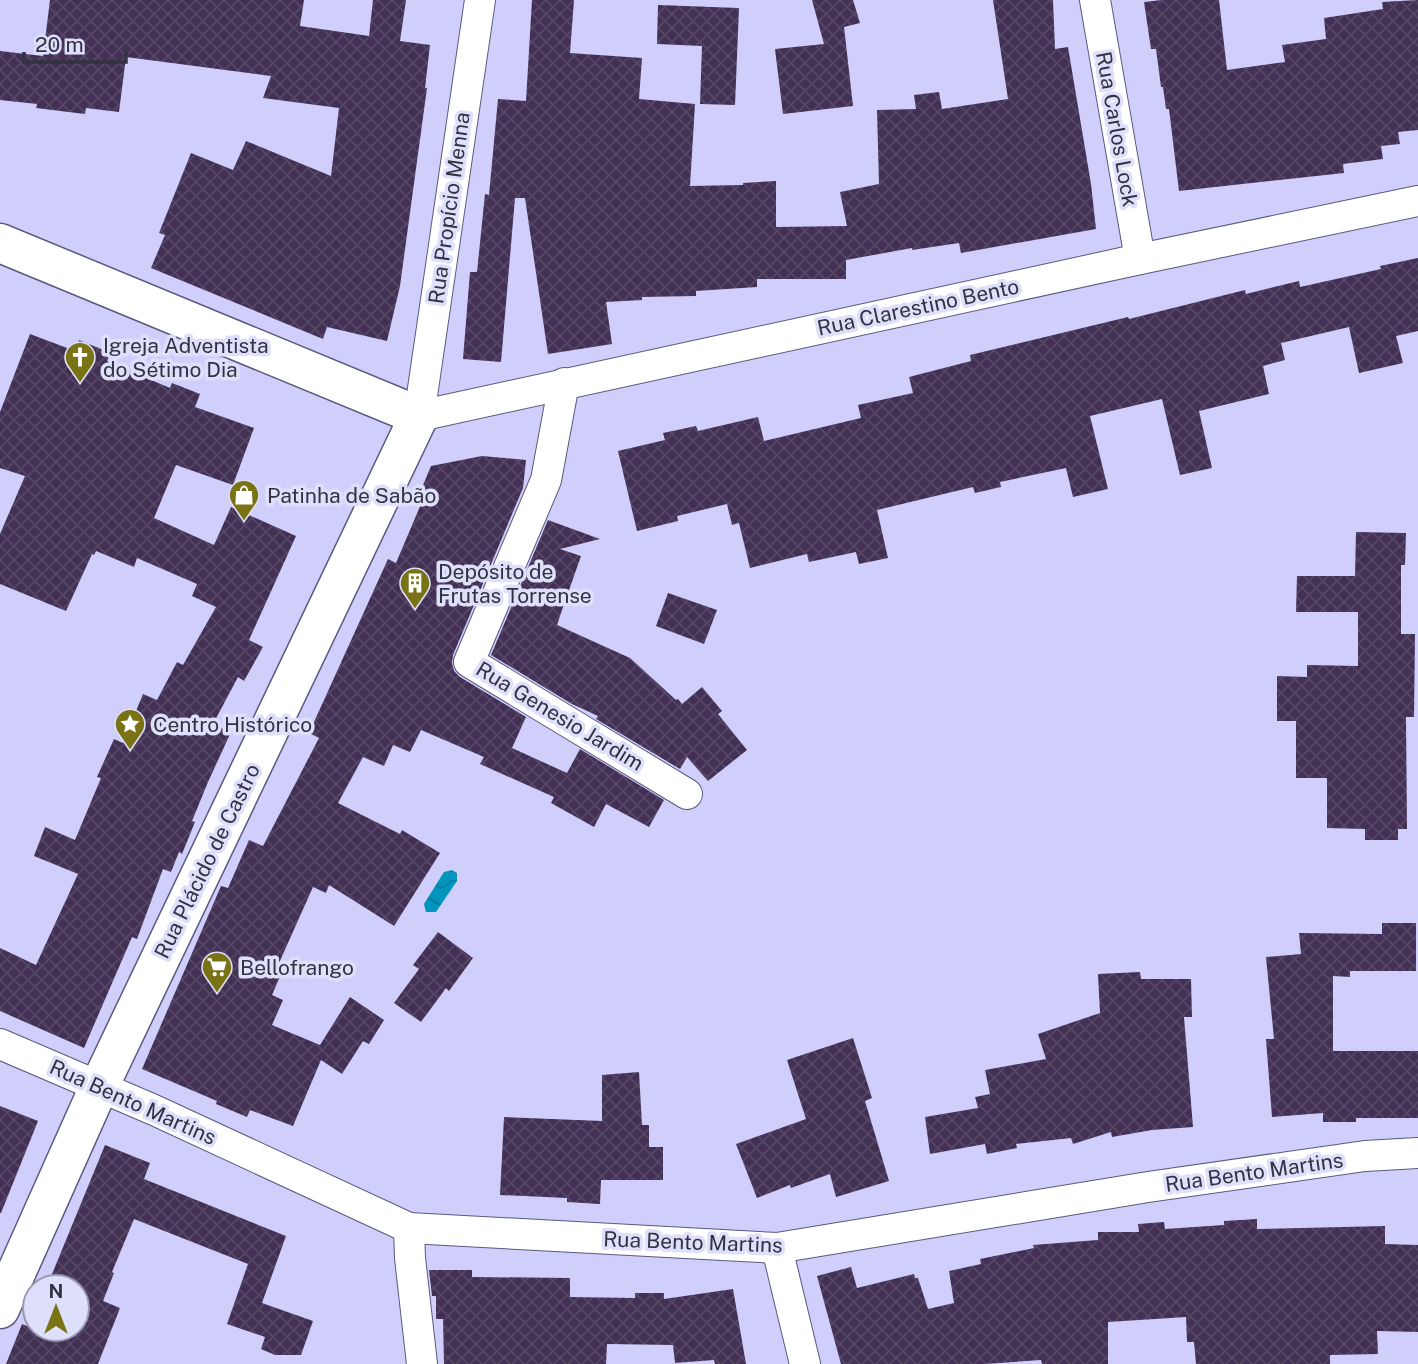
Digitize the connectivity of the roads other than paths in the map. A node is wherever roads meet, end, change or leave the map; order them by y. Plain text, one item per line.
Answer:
1 (480, 0) edge
2 (1095, 0) edge
3 (1418, 201) edge
4 (0, 243) edge
5 (1140, 259) junction
6 (564, 383) junction
7 (419, 416) junction
8 (687, 794) dead end
9 (0, 1044) edge
10 (99, 1087) junction
11 (1418, 1153) edge
12 (410, 1228) junction
13 (777, 1248) junction
14 (0, 1309) edge
15 (422, 1364) edge
16 (805, 1364) edge

1 - 7 street, Rua Propício Menna
2 - 5 street, Rua Carlos Lock
3 - 5 street, Rua Clarestino Bento
4 - 7 main road
5 - 6 street, Rua Clarestino Bento
6 - 7 street, Rua Clarestino Bento
6 - 8 street, Rua Genesio Jardim
7 - 10 main road, Rua Plácido de Castro
9 - 10 street, Rua Bento Martins
10 - 12 street, Rua Bento Martins
10 - 14 main road, Rua Plácido de Castro
11 - 13 street, Rua Bento Martins
12 - 13 street, Rua Bento Martins
12 - 15 street
13 - 16 street

